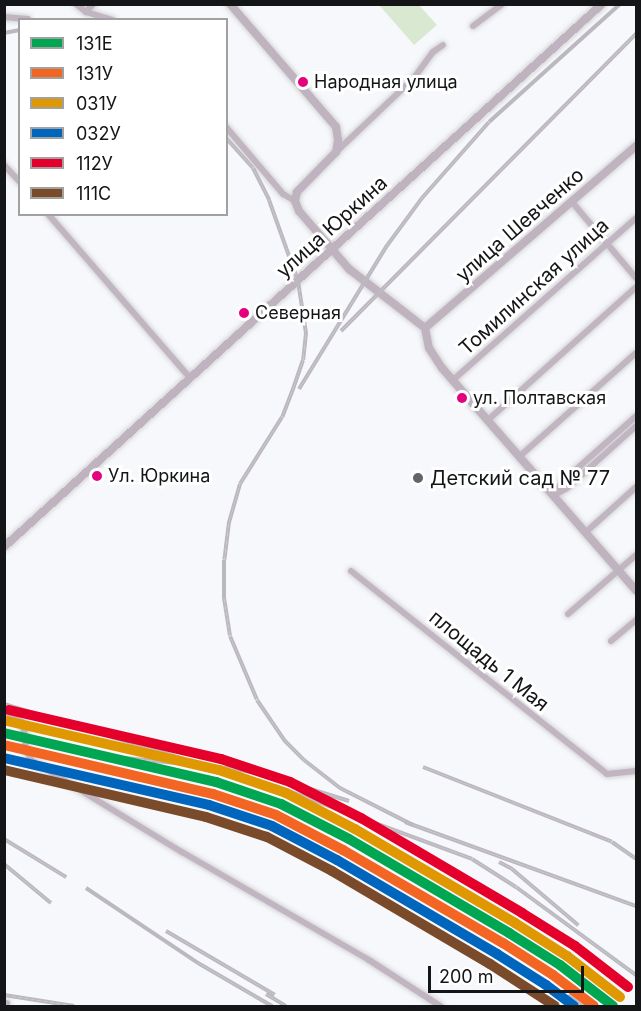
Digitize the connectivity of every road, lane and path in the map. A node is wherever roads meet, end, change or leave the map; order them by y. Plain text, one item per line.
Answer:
1 (76, 4) edge
2 (93, 4) edge
3 (230, 4) edge
4 (502, 4) edge
5 (602, 4) edge
6 (86, 12) junction
7 (4, 17) edge
8 (27, 18) edge
9 (106, 18) edge
10 (473, 26) dead end
11 (443, 45) dead end
12 (228, 129) edge
13 (636, 146) edge
14 (336, 152) junction
15 (4, 165) edge
16 (18, 180) edge
17 (295, 201) junction
18 (572, 202) junction
19 (50, 216) edge
20 (636, 218) edge
21 (607, 243) junction
22 (332, 250) junction
23 (636, 278) edge
24 (636, 287) edge
25 (425, 328) junction
26 (636, 353) edge
27 (190, 378) junction
28 (453, 380) junction
29 (636, 416) edge
30 (488, 420) junction
31 (636, 426) edge
32 (520, 456) junction
33 (636, 487) edge
34 (554, 495) junction
35 (586, 532) junction
36 (7, 543) edge
37 (636, 555) edge
38 (619, 570) junction
39 (351, 571) dead end
40 (636, 590) edge
41 (568, 614) dead end
42 (636, 620) edge
43 (611, 641) dead end
44 (4, 713) edge
45 (636, 771) edge
46 (440, 1006) edge

1 - 6 street
2 - 6 street
3 - 14 main road
4 - 10 street
5 - 22 main road, улица Юркина
6 - 9 street
7 - 8 street
11 - 14 street
12 - 17 street
13 - 18 main road, улица Шевченко
14 - 17 main road
15 - 16 street
17 - 22 main road
18 - 21 street
18 - 25 main road, улица Шевченко
19 - 27 street
20 - 21 street, Томилинская улица
21 - 23 street
21 - 28 street, Томилинская улица
22 - 25 main road
22 - 27 main road, улица Юркина
24 - 30 street
25 - 28 main road
26 - 32 street
27 - 36 main road, улица Юркина
28 - 30 main road
29 - 34 street
30 - 32 main road
31 - 34 street
32 - 34 main road
33 - 35 street
34 - 35 main road
35 - 38 main road
37 - 38 street
38 - 40 main road
38 - 41 street
39 - 45 street, площадь 1 Мая
42 - 43 street
44 - 46 street

